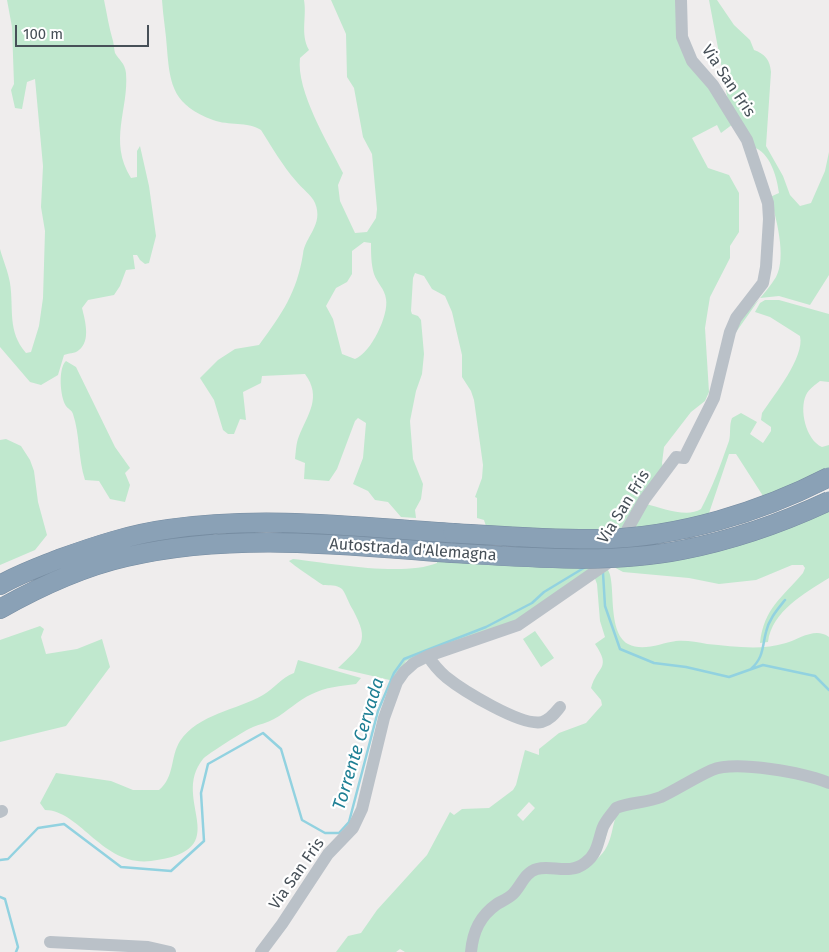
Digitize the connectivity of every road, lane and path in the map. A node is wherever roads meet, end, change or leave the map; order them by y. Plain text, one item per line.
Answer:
1 (681, 0) edge
2 (829, 477) edge
3 (829, 501) edge
4 (0, 584) edge
5 (0, 609) edge
6 (428, 656) junction
7 (560, 708) dead end
8 (829, 783) edge
9 (50, 942) dead end
10 (126, 949) edge
11 (170, 952) edge
12 (261, 952) edge
13 (471, 952) edge

1 - 6 street, Via San Fris
2 - 4 highway, Autostrada d'Alemagna, bridge
3 - 5 highway, Autostrada d'Alemagna, bridge
6 - 7 street
6 - 12 street, Via San Fris
8 - 13 street
9 - 10 street
10 - 11 street

